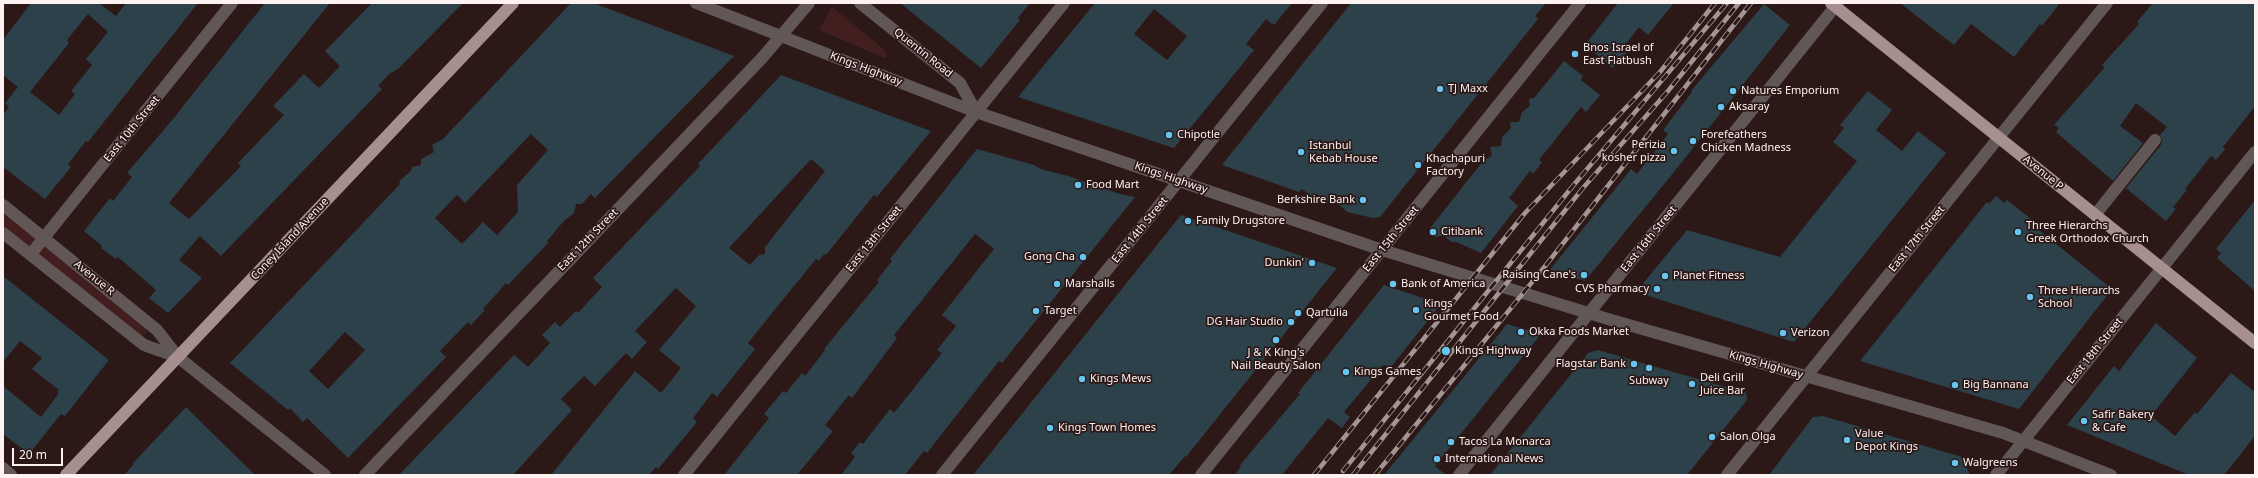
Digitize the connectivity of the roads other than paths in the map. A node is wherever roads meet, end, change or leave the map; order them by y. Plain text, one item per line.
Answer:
1 (232, 3) edge
2 (513, 3) edge
3 (696, 3) edge
4 (809, 3) edge
5 (860, 3) edge
6 (1064, 3) edge
7 (1322, 3) edge
8 (1580, 3) edge
9 (2107, 3) edge
10 (1834, 4) edge
11 (781, 36) junction
12 (976, 112) junction
13 (1998, 138) junction
14 (2155, 140) dead end
15 (2255, 152) edge
16 (1178, 181) junction
17 (3, 205) edge
18 (2095, 215) junction
19 (3, 232) edge
20 (44, 238) junction
21 (1382, 250) junction
22 (31, 254) junction
23 (2162, 268) junction
24 (1589, 314) junction
25 (2255, 343) edge
26 (178, 357) junction
27 (1806, 377) junction
28 (2023, 440) junction
29 (3, 468) edge
30 (11, 475) edge
31 (66, 475) edge
32 (325, 475) edge
33 (365, 475) edge
34 (684, 475) edge
35 (942, 475) edge
36 (1201, 475) edge
37 (1459, 475) edge
38 (1727, 475) edge
39 (1996, 475) edge
40 (2111, 475) edge

1 - 20 street, East 10th Street
2 - 26 main road, Coney Island Avenue
3 - 11 street, Kings Highway
4 - 11 street, East 12th Street
5 - 12 street, Quentin Road
6 - 12 street, East 13th Street
7 - 16 street, East 14th Street
8 - 21 street, East 15th Street
9 - 13 street, East 17th Street
10 - 13 main road, Avenue P
10 - 24 street, East 16th Street
11 - 12 street, Kings Highway
11 - 33 street, East 12th Street
12 - 16 street, Kings Highway
12 - 34 street, East 13th Street
13 - 18 main road, Avenue P
13 - 27 street, East 17th Street
14 - 18 street
15 - 23 street, East 18th Street
16 - 21 street, Kings Highway
16 - 35 street, East 14th Street
17 - 20 street, Avenue R
18 - 23 main road, Avenue P
19 - 22 street, Avenue R
20 - 22 street, East 10th Street
20 - 26 street, Avenue R
21 - 24 street, Kings Highway
21 - 36 street, East 15th Street
22 - 26 street, Avenue R
23 - 25 main road, Avenue P
23 - 28 street, East 18th Street
24 - 27 street, Kings Highway
24 - 37 street, East 16th Street
26 - 31 main road, Coney Island Avenue
26 - 32 street, Avenue R
27 - 28 street, Kings Highway
27 - 38 street, East 17th Street
28 - 39 street, East 18th Street
28 - 40 street, Kings Highway
29 - 30 street

